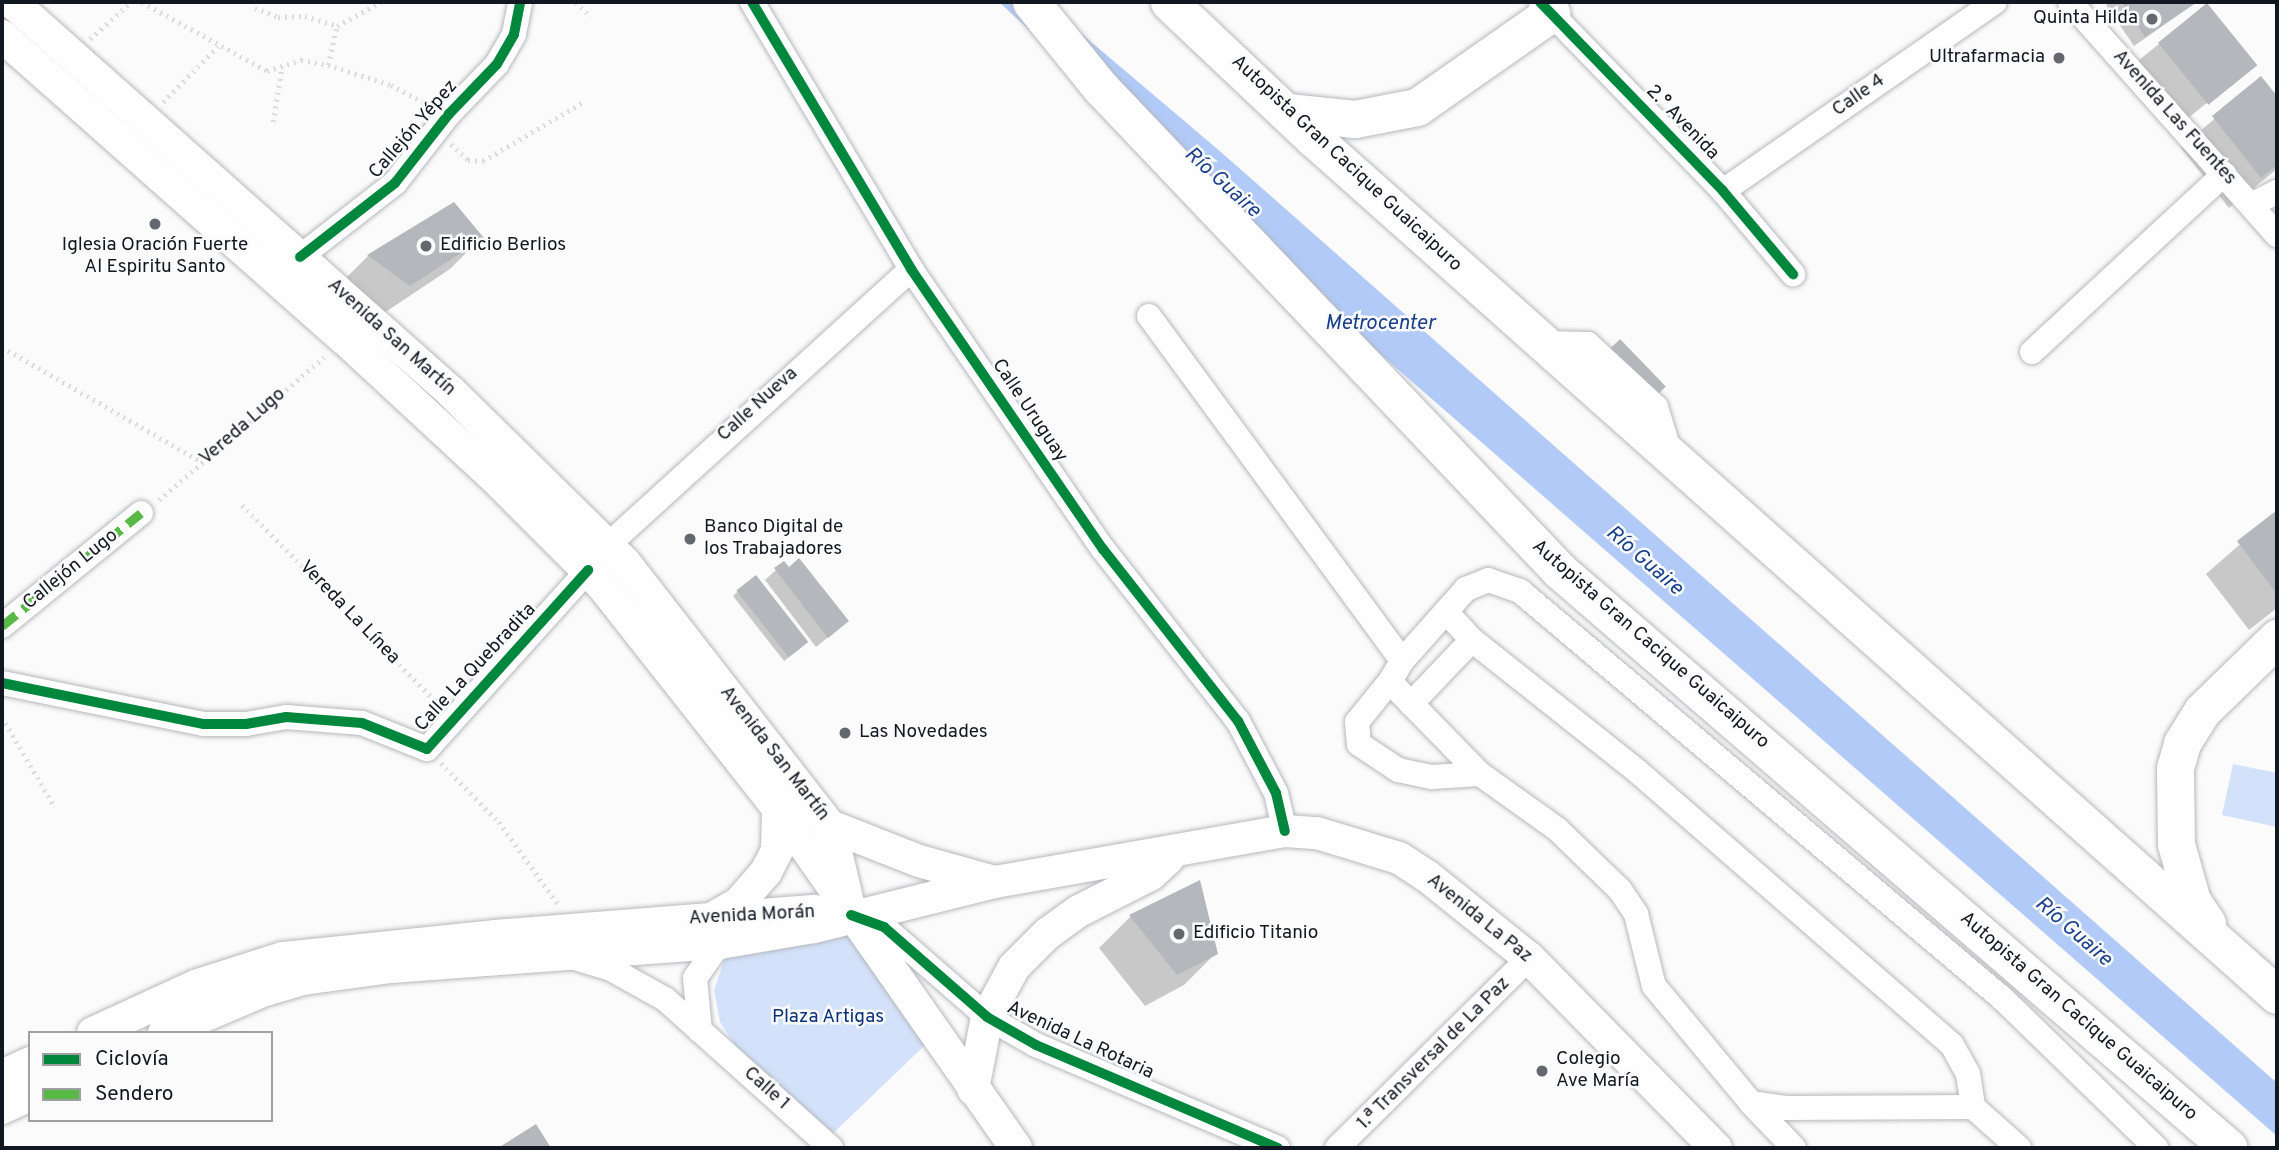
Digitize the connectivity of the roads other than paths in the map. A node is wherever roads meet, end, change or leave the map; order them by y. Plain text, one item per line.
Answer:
1 (12, 2) edge
2 (520, 2) edge
3 (752, 2) edge
4 (1031, 2) edge
5 (1170, 2) edge
6 (1996, 2) edge
7 (2073, 3) edge
8 (1553, 6) edge
9 (2, 36) edge
10 (1288, 112) junction
11 (2224, 174) junction
12 (1723, 191) junction
13 (2277, 191) edge
14 (2251, 205) junction
15 (2277, 235) edge
16 (300, 257) junction
17 (911, 269) junction
18 (1793, 274) dead end
19 (1149, 316) dead end
20 (2032, 352) dead end
21 (141, 513) road end
22 (608, 545) junction
23 (588, 570) junction
24 (1447, 613) junction
25 (2, 626) edge
26 (2277, 638) edge
27 (1472, 640) junction
28 (1396, 671) junction
29 (2, 683) edge
30 (1411, 704) junction
31 (1480, 774) junction
32 (778, 808) junction
33 (830, 826) junction
34 (1285, 831) junction
35 (1176, 852) junction
36 (996, 882) junction
37 (851, 915) junction
38 (718, 930) junction
39 (568, 942) junction
40 (2224, 948) junction
41 (1529, 958) junction
42 (2277, 995) edge
43 (987, 1017) junction
44 (97, 1031) edge
45 (169, 1031) edge
46 (700, 1031) junction
47 (28, 1064) edge
48 (2, 1076) edge
49 (973, 1089) junction
50 (28, 1096) edge
51 (1751, 1103) junction
52 (1973, 1107) junction
53 (2, 1108) edge
54 (831, 1148) edge
55 (1016, 1148) edge
56 (1278, 1148) edge
57 (1337, 1148) edge
58 (1716, 1148) edge
59 (1794, 1148) edge
60 (2019, 1148) edge
61 (2156, 1148) edge
62 (2229, 1148) edge

1 - 16 main road, Avenida San Martín
2 - 16 street, Callejón Yépez
3 - 17 street, Calle Uruguay
4 - 62 highway, Autopista Gran Cacique Guaicaipuro
5 - 10 highway, Autopista Gran Cacique Guaicaipuro
6 - 12 street, Calle 4
7 - 11 street, Avenida Las Fuentes
8 - 10 highway
8 - 12 street, 2.° Avenida
9 - 23 main road, Avenida San Martín
10 - 40 highway, Autopista Gran Cacique Guaicaipuro
11 - 14 street, Avenida Las Fuentes
11 - 20 street
12 - 18 street, 2.° Avenida
13 - 14 street
14 - 15 street, Avenida Las Fuentes
16 - 22 main road, Avenida San Martín
17 - 22 street, Calle Nueva
17 - 34 street, Calle Uruguay
19 - 28 street
21 - 25 street, Callejón Lugo
22 - 33 main road, Avenida San Martín
23 - 29 street, Calle La Quebradita
23 - 32 main road, Avenida San Martín
24 - 27 street
24 - 28 street
24 - 61 street
26 - 40 highway
27 - 30 street
27 - 52 street
28 - 30 street
28 - 31 street
30 - 31 street
31 - 51 street
32 - 37 main road, Avenida San Martín
32 - 38 main road
33 - 36 main road
33 - 37 main road, Avenida San Martín
34 - 35 main road, Avenida La Paz
34 - 41 main road, Avenida La Paz
35 - 36 main road, Avenida La Paz
35 - 43 main road
36 - 37 main road, Avenida La Paz
37 - 38 main road, Avenida Morán
37 - 43 street, Avenida La Rotaria
37 - 49 main road
38 - 39 main road, Avenida Morán
38 - 46 street
39 - 44 main road, Avenida Morán
39 - 45 main road, Avenida Morán
39 - 46 street, Calle 1
40 - 42 highway, Autopista Gran Cacique Guaicaipuro
41 - 57 street, 1.ª Transversal de La Paz
41 - 58 main road, Avenida La Paz
43 - 49 main road
43 - 56 street, Avenida La Rotaria
46 - 54 street, Calle 1
47 - 48 main road
49 - 55 main road
50 - 53 main road
51 - 52 street
51 - 59 street
52 - 60 street

